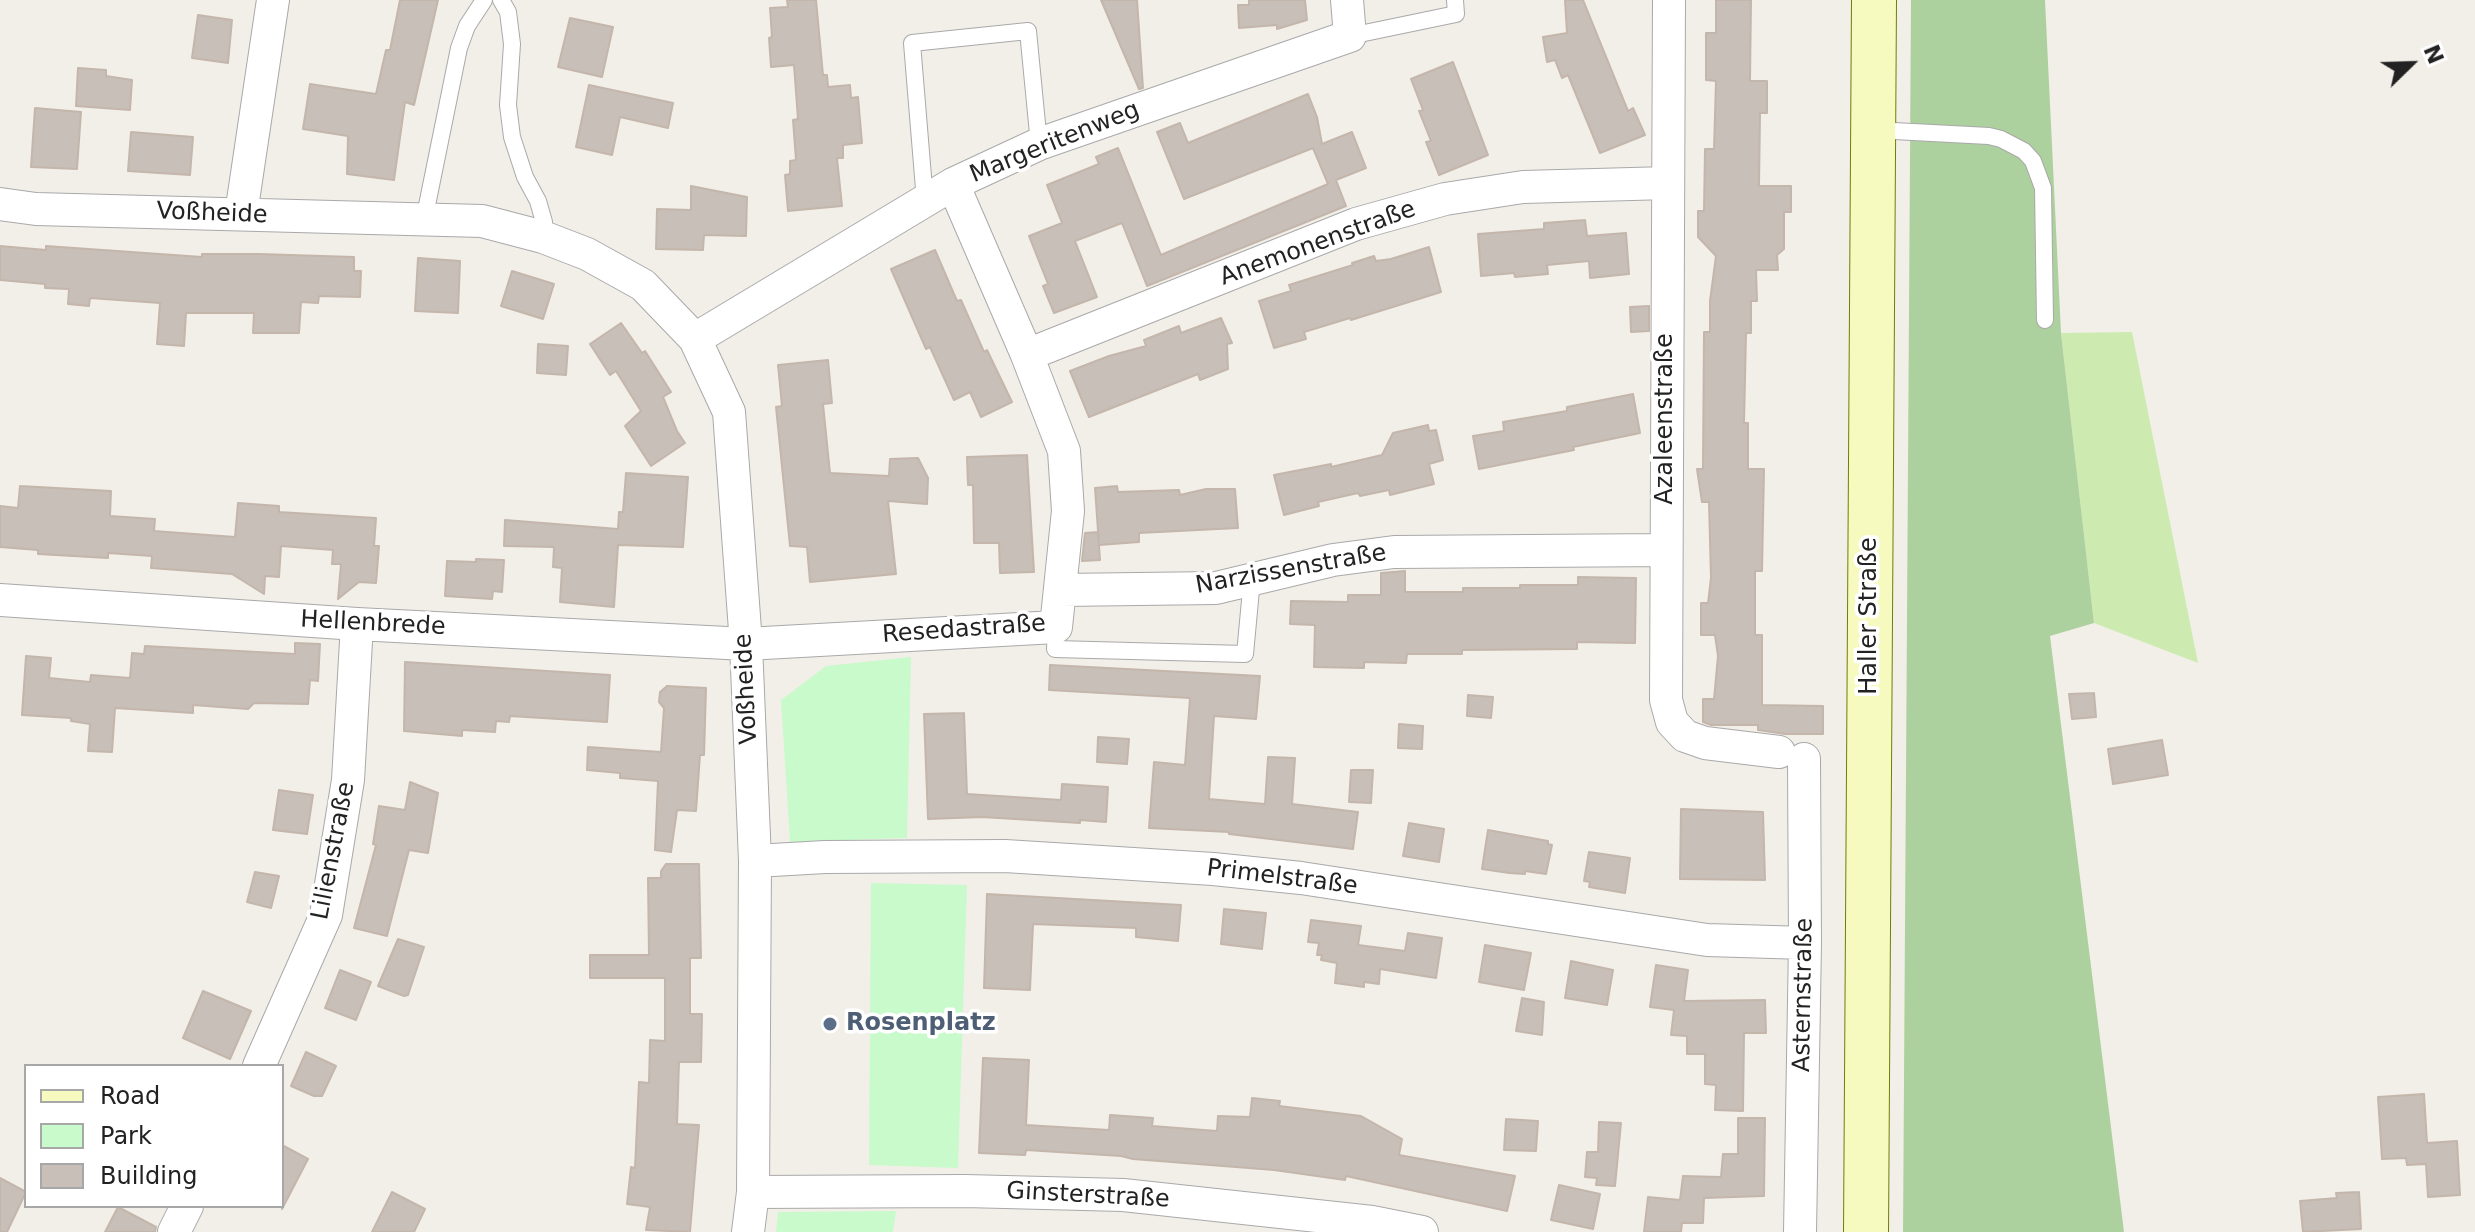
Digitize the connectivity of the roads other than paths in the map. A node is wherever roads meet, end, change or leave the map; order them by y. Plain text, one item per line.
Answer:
1 (273, 0) edge
2 (484, 0) edge
3 (501, 0) edge
4 (1347, 0) edge
5 (1455, 0) edge
6 (1669, 0) edge
7 (1874, 0) edge
8 (1350, 36) junction
9 (1873, 130) junction
10 (1039, 144) junction
11 (1668, 183) junction
12 (953, 184) junction
13 (925, 201) junction
14 (0, 204) edge
15 (241, 214) junction
16 (424, 220) junction
17 (543, 237) junction
18 (2045, 320) dead end
19 (695, 339) junction
20 (1027, 355) junction
21 (1665, 550) junction
22 (1252, 579) junction
23 (1061, 590) junction
24 (0, 600) edge
25 (357, 624) junction
26 (1056, 627) junction
27 (746, 644) junction
28 (1791, 756) joint
29 (755, 861) junction
30 (1805, 943) junction
31 (260, 1064) edge
32 (753, 1192) junction
33 (186, 1208) edge
34 (174, 1232) edge
35 (748, 1232) edge
36 (1422, 1232) edge
37 (1800, 1232) edge
38 (1866, 1232) edge

1 - 15 street
2 - 16 lane
3 - 17 lane
4 - 8 street
5 - 8 lane
6 - 11 street, Azaleenstraße
7 - 9 main road, Haller Straße
8 - 10 street, Margeritenweg
9 - 18 lane
9 - 38 main road, Haller Straße
10 - 12 street, Margeritenweg
10 - 13 lane
11 - 20 street, Anemonenstraße
11 - 21 street, Azaleenstraße
12 - 13 street, Margeritenweg
12 - 20 street, Resedastraße
13 - 19 street, Margeritenweg
14 - 15 street, Voßheide
15 - 16 street, Voßheide
16 - 17 street, Voßheide
17 - 19 street, Voßheide
19 - 27 street, Voßheide
20 - 23 street, Resedastraße
21 - 22 street, Narzissenstraße
21 - 28 street, Azaleenstraße
22 - 23 street, Narzissenstraße
22 - 26 lane
23 - 26 street, Resedastraße
24 - 25 street, Hellenbrede
25 - 27 street, Hellenbrede
25 - 31 street, Lilienstraße
26 - 27 street, Resedastraße
27 - 29 street, Voßheide
28 - 30 street, Asternstraße
29 - 30 street, Primelstraße
29 - 32 street, Voßheide
30 - 37 street, Asternstraße
32 - 35 street, Voßheide
32 - 36 street, Ginsterstraße
33 - 34 street

